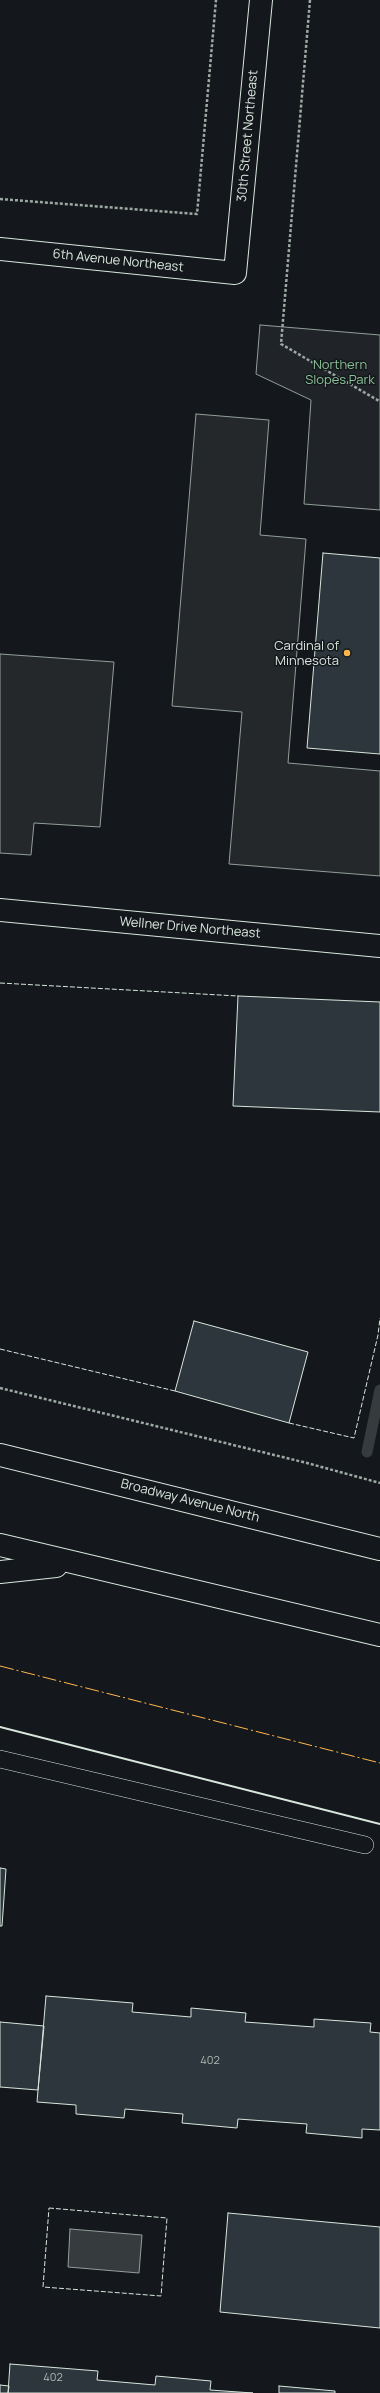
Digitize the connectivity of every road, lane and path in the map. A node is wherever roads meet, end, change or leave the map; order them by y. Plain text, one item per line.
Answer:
1 (216, 0) edge
2 (261, 0) edge
3 (310, 0) edge
4 (0, 199) edge
5 (0, 249) edge
6 (235, 272) joint
7 (379, 401) dead end
8 (0, 910) edge
9 (380, 946) edge
10 (0, 1388) edge
11 (1, 1455) edge
12 (380, 1483) edge
13 (0, 1545) edge
14 (380, 1549) edge
15 (78, 1564) junction
16 (0, 1572) edge
17 (380, 1635) edge
18 (0, 1759) edge
19 (365, 1845) dead end

1 - 4 path
2 - 6 street, 30th Street Northeast
3 - 7 path
5 - 6 street, 6th Avenue Northeast
8 - 9 street, Wellner Drive Northeast
10 - 12 path
11 - 14 street, Broadway Avenue North
13 - 15 street
15 - 16 street
15 - 17 street
18 - 19 lane

